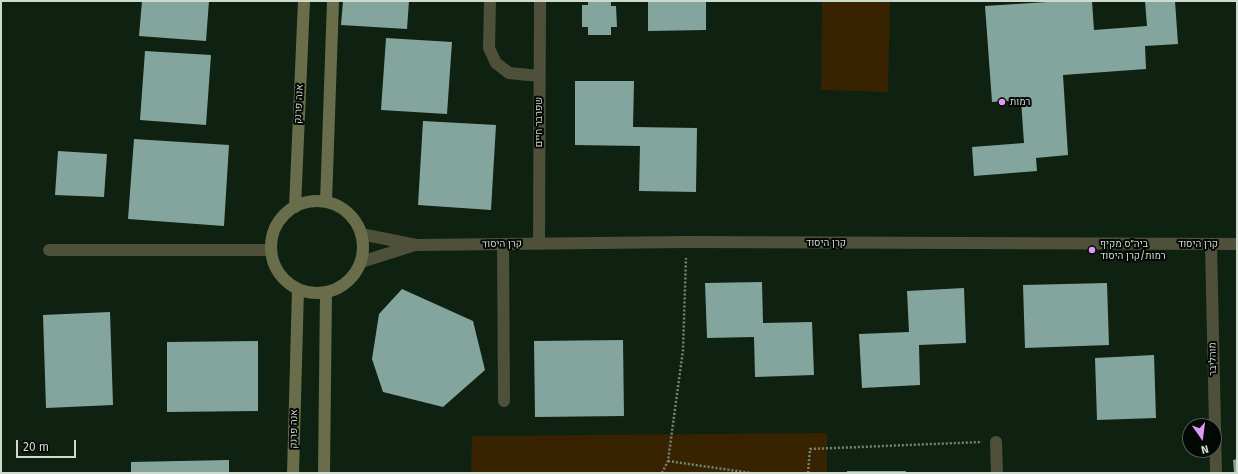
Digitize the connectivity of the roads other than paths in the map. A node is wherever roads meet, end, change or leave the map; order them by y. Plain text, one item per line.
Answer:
1 (304, 1) edge
2 (333, 1) edge
3 (490, 1) edge
4 (540, 1) edge
5 (539, 76) junction
6 (326, 202) junction
7 (295, 207) junction
8 (361, 234) junction
9 (503, 244) junction
10 (539, 244) junction
11 (1211, 244) junction
12 (1237, 244) edge
13 (416, 245) junction
14 (49, 250) dead end
15 (271, 250) junction
16 (360, 262) junction
17 (298, 289) junction
18 (326, 292) junction
19 (504, 401) dead end
20 (996, 442) road end
21 (293, 473) edge
22 (324, 473) edge
23 (997, 473) edge
24 (1216, 473) edge

1 - 7 street, אנה פרנק
2 - 6 street
3 - 5 street
4 - 5 street, שפרבר חיים
5 - 10 street, שפרבר חיים
6 - 7 street
6 - 8 street
7 - 15 street
8 - 13 street, קרן היסוד
8 - 16 street
9 - 10 street, קרן היסוד
9 - 13 street, קרן היסוד
9 - 19 street
10 - 11 street, קרן היסוד
11 - 12 street, קרן היסוד
11 - 24 street, מוהליבר
13 - 16 street, קרן היסוד
14 - 15 street
15 - 17 street
16 - 18 street
17 - 18 street
17 - 21 street, אנה פרנק
18 - 22 street
20 - 23 street

